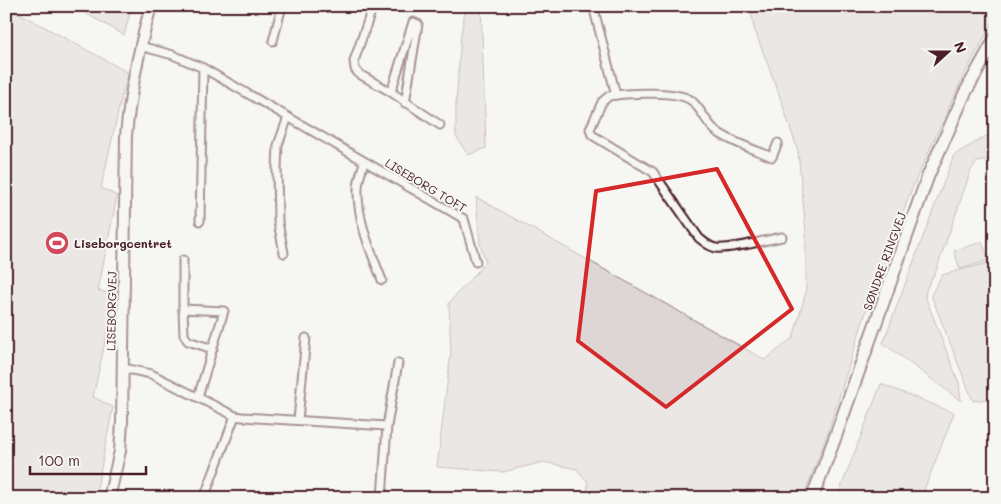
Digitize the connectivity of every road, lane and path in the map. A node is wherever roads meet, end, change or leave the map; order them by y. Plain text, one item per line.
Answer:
1 (151, 6) edge
2 (282, 6) edge
3 (373, 6) edge
4 (592, 6) edge
5 (995, 39) edge
6 (273, 41) dead end
7 (140, 46) junction
8 (203, 68) junction
9 (391, 92) junction
10 (616, 95) junction
11 (405, 103) junction
12 (288, 117) junction
13 (440, 125) dead end
14 (778, 143) dead end
15 (364, 162) junction
16 (200, 221) dead end
17 (782, 236) dead end
18 (284, 253) dead end
19 (183, 260) dead end
20 (476, 262) dead end
21 (382, 280) dead end
22 (183, 310) junction
23 (306, 338) dead end
24 (213, 349) junction
25 (398, 363) dead end
26 (123, 368) junction
27 (198, 397) junction
28 (235, 416) junction
29 (298, 420) junction
30 (387, 426) junction
31 (109, 498) edge
32 (204, 498) edge
33 (382, 498) edge
34 (812, 498) edge

1 - 7 street, LISEBORGVEJ
2 - 6 street
3 - 9 street
4 - 10 street
5 - 34 main road, SØNDRE RINGVEJ
7 - 8 street, LISEBORG TOFT
7 - 26 street, LISEBORGVEJ
8 - 12 street, LISEBORG TOFT
8 - 16 street
9 - 11 street
9 - 11 street
10 - 14 street
10 - 17 street
11 - 13 street
12 - 15 street, LISEBORG TOFT
12 - 18 street
15 - 20 street, LISEBORG TOFT
15 - 21 street
19 - 22 street
22 - 24 street
22 - 24 street
23 - 29 street
24 - 27 street
25 - 30 street
26 - 27 street
26 - 31 street, LISEBORGVEJ
27 - 28 street
28 - 29 street
28 - 32 street
29 - 30 street
30 - 33 street

